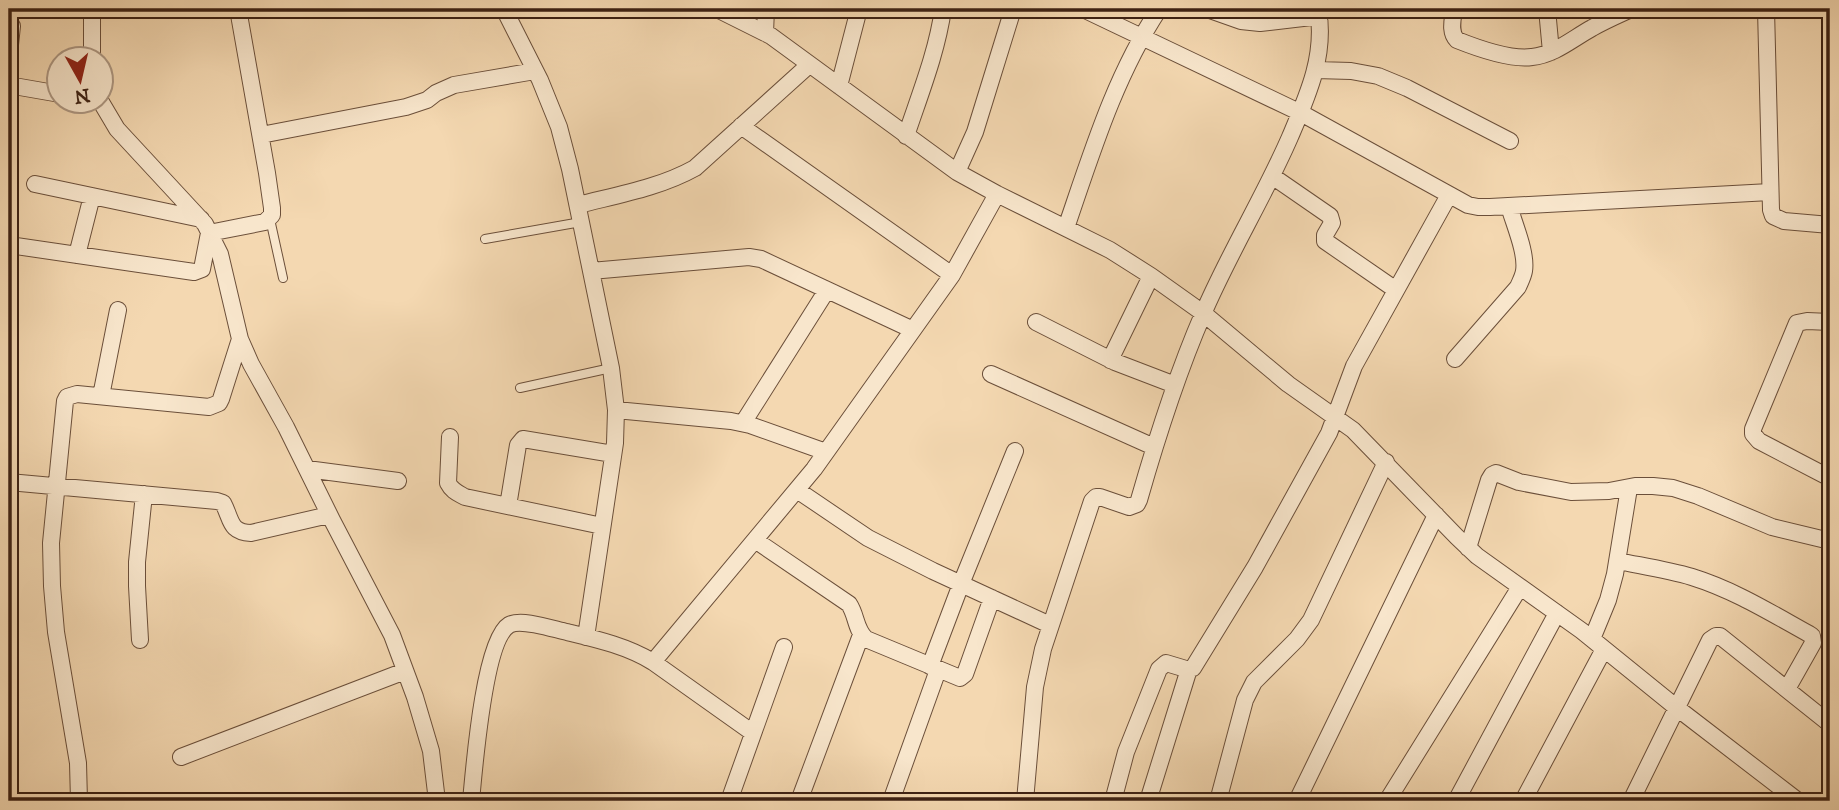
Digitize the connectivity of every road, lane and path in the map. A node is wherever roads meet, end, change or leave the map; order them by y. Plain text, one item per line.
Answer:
1 (92, 9) edge
2 (238, 9) edge
3 (503, 9) edge
4 (717, 9) edge
5 (766, 9) edge
6 (859, 9) edge
7 (943, 9) edge
8 (1013, 9) edge
9 (1083, 9) edge
10 (1159, 9) edge
11 (1207, 9) edge
12 (1454, 9) edge
13 (1547, 9) edge
14 (1631, 9) edge
15 (1766, 9) edge
16 (1319, 13) edge
17 (12, 26) dead end
18 (765, 33) junction
19 (1141, 36) junction
20 (92, 46) edge
21 (1551, 52) junction
22 (9, 54) edge
23 (809, 65) junction
24 (1316, 70) junction
25 (535, 71) junction
26 (9, 82) edge
27 (839, 86) junction
28 (46, 91) edge
29 (1301, 113) junction
30 (109, 116) edge
31 (741, 126) junction
32 (261, 135) junction
33 (906, 136) junction
34 (1510, 141) dead end
35 (957, 172) junction
36 (1272, 176) junction
37 (35, 184) dead end
38 (1770, 192) junction
39 (997, 194) junction
40 (1449, 195) junction
41 (92, 196) junction
42 (578, 205) junction
43 (1509, 206) junction
44 (270, 219) junction
45 (581, 222) junction
46 (1830, 225) edge
47 (205, 226) junction
48 (1066, 228) junction
49 (485, 239) dead end
50 (9, 245) edge
51 (77, 255) junction
52 (591, 271) junction
53 (952, 275) junction
54 (1151, 275) junction
55 (283, 278) dead end
56 (827, 290) junction
57 (1396, 290) junction
58 (118, 310) dead end
59 (1203, 313) junction
60 (1036, 322) dead end
61 (1830, 322) edge
62 (913, 330) junction
63 (240, 339) junction
64 (1455, 359) dead end
65 (1110, 360) junction
66 (611, 368) junction
67 (991, 374) dead end
68 (1175, 385) junction
69 (520, 388) dead end
70 (101, 396) junction
71 (616, 410) junction
72 (1336, 417) junction
73 (743, 423) junction
74 (450, 437) dead end
75 (1154, 447) junction
76 (1015, 450) dead end
77 (827, 452) junction
78 (613, 454) junction
79 (1386, 462) junction
80 (307, 469) junction
81 (1830, 478) edge
82 (398, 481) dead end
83 (9, 482) edge
84 (56, 486) junction
85 (1629, 488) junction
86 (797, 490) junction
87 (144, 494) junction
88 (508, 506) junction
89 (329, 515) junction
90 (1436, 515) junction
91 (603, 526) junction
92 (755, 540) junction
93 (1830, 541) edge
94 (1468, 548) junction
95 (1618, 561) junction
96 (961, 584) junction
97 (1520, 587) junction
98 (992, 598) junction
99 (1557, 613) junction
100 (1050, 625) junction
101 (862, 635) junction
102 (586, 637) junction
103 (140, 640) dead end
104 (1598, 644) junction
105 (784, 647) dead end
106 (653, 662) junction
107 (934, 668) junction
108 (1189, 670) junction
109 (405, 671) junction
110 (1787, 689) junction
111 (1677, 708) junction
112 (1830, 724) edge
113 (753, 733) junction
114 (181, 757) dead end
115 (79, 801) edge
116 (437, 801) edge
117 (471, 801) edge
118 (729, 801) edge
119 (799, 801) edge
120 (891, 801) edge
121 (1025, 801) edge
122 (1113, 801) edge
123 (1147, 801) edge
124 (1218, 801) edge
125 (1297, 801) edge
126 (1387, 801) edge
127 (1456, 801) edge
128 (1522, 801) edge
129 (1631, 801) edge
130 (1798, 801) edge

1 - 20 street
2 - 32 street
3 - 25 street
4 - 18 street
5 - 18 street
6 - 27 street
7 - 33 street
8 - 35 street
9 - 19 street
10 - 19 street
11 - 16 street
12 - 21 street
13 - 21 street
14 - 21 street
15 - 38 street
16 - 24 street
17 - 22 street
18 - 23 street
19 - 29 street
19 - 48 street
23 - 27 street
23 - 31 street
24 - 29 street
24 - 34 street
25 - 32 street
25 - 42 street
26 - 28 street
27 - 33 street
29 - 36 street
29 - 40 street
30 - 47 street
31 - 42 street
31 - 53 street
32 - 44 street
33 - 35 street
35 - 39 street
36 - 57 street
36 - 59 street
37 - 41 street
38 - 43 street
38 - 46 street
39 - 48 street
39 - 53 street
40 - 43 street
40 - 57 street
41 - 47 street
41 - 51 street
42 - 45 street
43 - 64 street
44 - 47 street
44 - 55 lane
45 - 49 lane
45 - 52 street
47 - 51 street
47 - 63 street
48 - 54 street
50 - 51 street
52 - 56 street
52 - 66 street
53 - 62 street
54 - 59 street
54 - 65 street
56 - 62 street
56 - 73 street
57 - 72 street
58 - 70 street
59 - 68 street
59 - 72 street
60 - 65 street
61 - 81 street
62 - 77 street
63 - 70 street
63 - 80 street
65 - 68 street
66 - 69 lane
66 - 71 street
67 - 75 street
68 - 75 street
70 - 84 street
71 - 73 street
71 - 78 street
72 - 79 street
72 - 108 street
73 - 77 street
74 - 88 street
75 - 100 street
76 - 96 street
77 - 86 street
78 - 88 street
78 - 91 street
79 - 90 street
79 - 124 street
80 - 82 street
80 - 89 street
83 - 84 street
84 - 87 street
84 - 115 street
85 - 93 street
85 - 94 street
85 - 95 street
86 - 92 street
86 - 96 street
87 - 89 street
87 - 103 street
88 - 91 street
89 - 109 street
90 - 94 street
90 - 125 street
91 - 102 street
92 - 101 street
92 - 106 street
94 - 97 street
95 - 104 street
95 - 110 street
96 - 98 street
96 - 107 street
97 - 99 street
97 - 126 street
98 - 100 street
98 - 107 street
99 - 104 street
99 - 127 street
100 - 121 street
101 - 107 street
101 - 119 street
102 - 106 street
102 - 117 street
104 - 111 street
104 - 128 street
105 - 113 street
106 - 113 street
107 - 120 street
108 - 122 street
108 - 123 street
109 - 114 street
109 - 116 street
110 - 111 street
110 - 112 street
111 - 129 street
111 - 130 street
113 - 118 street

